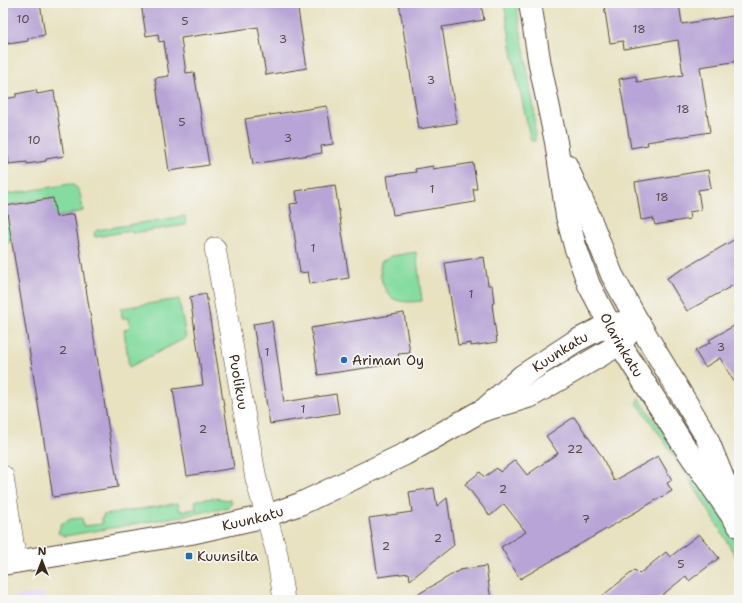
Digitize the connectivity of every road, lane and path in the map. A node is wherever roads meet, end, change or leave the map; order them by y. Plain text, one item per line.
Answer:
1 (530, 3) edge
2 (556, 142) junction
3 (215, 248) dead end
4 (638, 322) junction
5 (608, 324) junction
6 (620, 344) junction
7 (481, 412) junction
8 (3, 476) edge
9 (266, 516) junction
10 (739, 519) edge
11 (739, 526) edge
12 (10, 563) edge
13 (284, 600) edge

1 - 2 main road, Olarinkatu
2 - 4 main road, Olarinkatu
2 - 5 main road, Olarinkatu
3 - 9 street, Puolikuu
4 - 5 main road, Kuunkatu
4 - 6 main road, Kuunkatu
4 - 10 main road, Olarinkatu
5 - 6 main road, Olarinkatu
5 - 7 main road, Kuunkatu
6 - 7 main road, Kuunkatu
6 - 11 main road, Olarinkatu
7 - 9 main road, Kuunkatu
8 - 12 street
9 - 12 main road, Kuunkatu
9 - 13 street, Puolikuu

